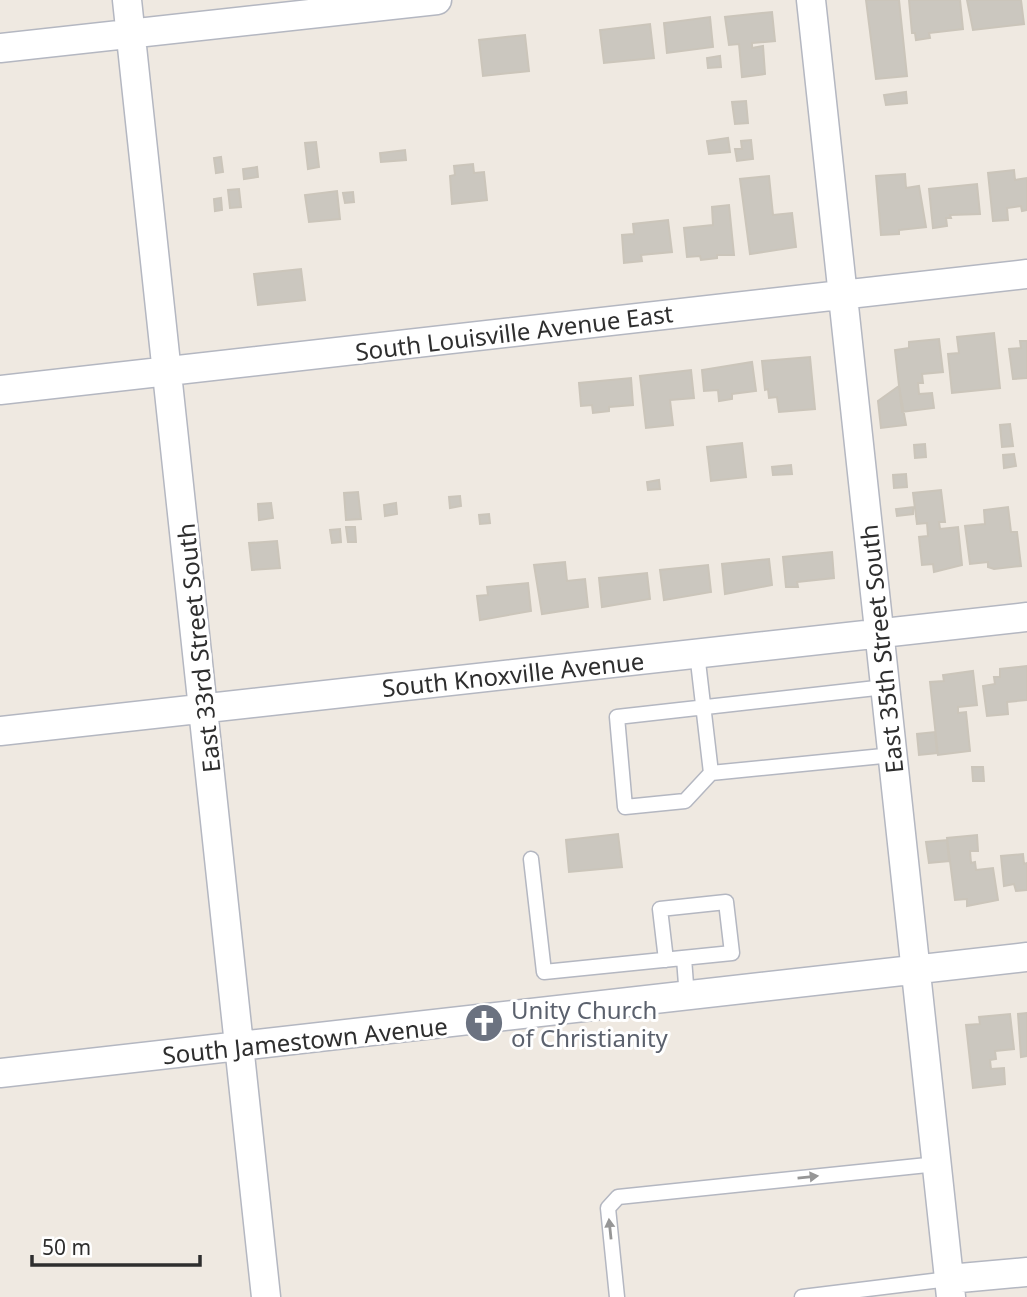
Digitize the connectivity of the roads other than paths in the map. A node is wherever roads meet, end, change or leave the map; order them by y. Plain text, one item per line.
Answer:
1 (127, 0) edge
2 (437, 0) edge
3 (811, 0) edge
4 (131, 35) junction
5 (0, 48) edge
6 (1027, 274) edge
7 (843, 294) junction
8 (168, 373) junction
9 (0, 390) edge
10 (1027, 617) edge
11 (879, 632) junction
12 (697, 653) junction
13 (885, 687) junction
14 (704, 708) junction
15 (204, 709) junction
16 (0, 731) edge
17 (893, 755) junction
18 (711, 773) junction
19 (531, 859) dead end
20 (1027, 957) edge
21 (684, 958) junction
22 (666, 960) junction
23 (916, 969) junction
24 (687, 998) junction
25 (240, 1047) junction
26 (0, 1073) edge
27 (937, 1164) junction
28 (1027, 1272) edge
29 (950, 1288) edge
30 (266, 1297) edge
31 (617, 1297) edge
32 (802, 1297) edge

1 - 4 street, East 33rd Street South
2 - 4 street
3 - 7 street, East 35th Street South
4 - 5 street
4 - 8 street, East 33rd Street South
6 - 7 street, South Louisville Avenue East
7 - 8 street, South Louisville Avenue East
7 - 11 street, East 35th Street South
8 - 9 street, South Louisville Avenue East
8 - 15 street, East 33rd Street South
10 - 11 street, South Knoxville Avenue
11 - 12 street, South Knoxville Avenue
11 - 13 street, East 35th Street South
12 - 14 lane
12 - 15 street, South Knoxville Avenue
13 - 14 lane
13 - 17 street, East 35th Street South
14 - 18 lane
14 - 18 lane
15 - 16 street, South Knoxville Avenue
15 - 25 street, East 33rd Street South
17 - 18 lane
17 - 23 street, East 35th Street South
19 - 22 lane
20 - 23 street, South Jamestown Avenue
21 - 22 lane
21 - 22 lane
21 - 24 lane
23 - 24 street, South Jamestown Avenue
23 - 27 street, East 35th Street South
24 - 25 street, South Jamestown Avenue
25 - 26 street, South Jamestown Avenue
25 - 30 street, East 33rd Street South
27 - 29 street, East 35th Street South
31 -> 27 lane
28 - 29 street
29 - 32 lane

